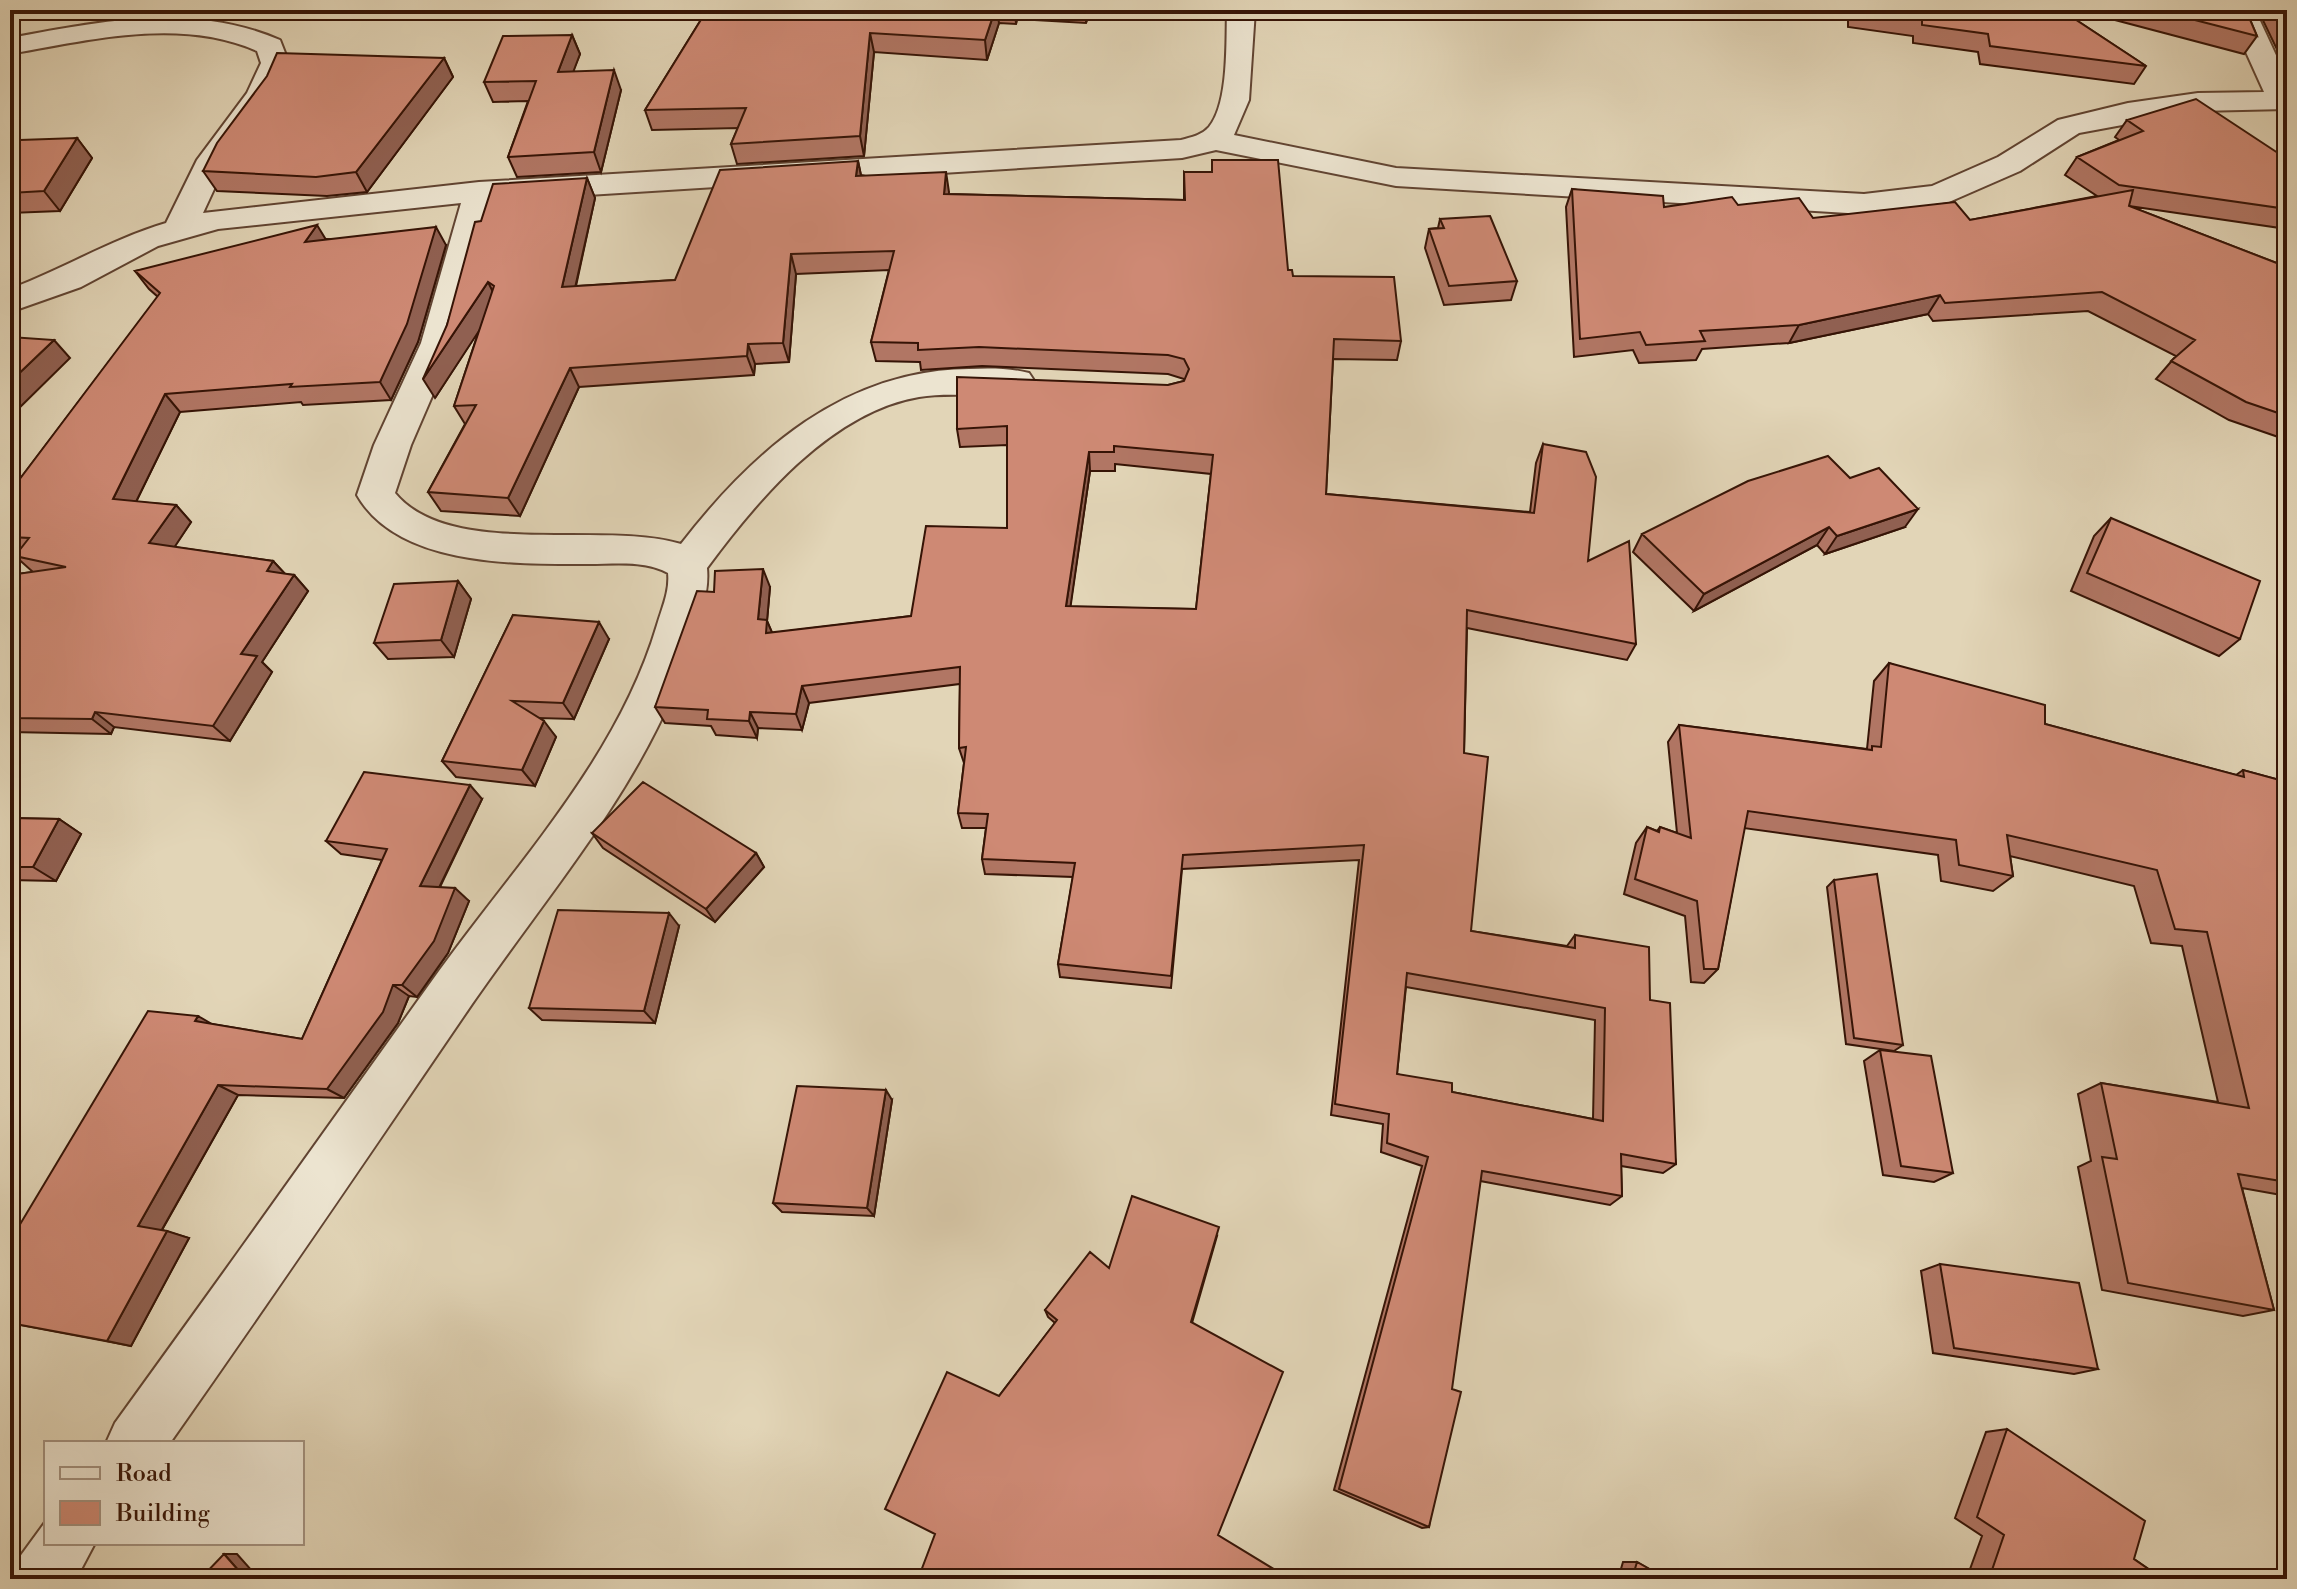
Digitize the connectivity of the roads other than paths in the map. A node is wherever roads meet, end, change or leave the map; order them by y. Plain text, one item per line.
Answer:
1 (1241, 10) edge
2 (2241, 10) edge
3 (10, 46) edge
4 (2284, 100) edge
5 (1213, 140) junction
6 (479, 192) junction
7 (180, 227) junction
8 (10, 301) edge
9 (1046, 384) edge
10 (687, 565) junction
11 (136, 1441) edge
12 (64, 1545) edge
13 (40, 1579) edge

1 - 5 street
2 - 4 street
3 - 7 street
4 - 5 street
5 - 6 street
6 - 7 street
6 - 10 street
7 - 8 street
9 - 10 street
10 - 11 street
12 - 13 street

